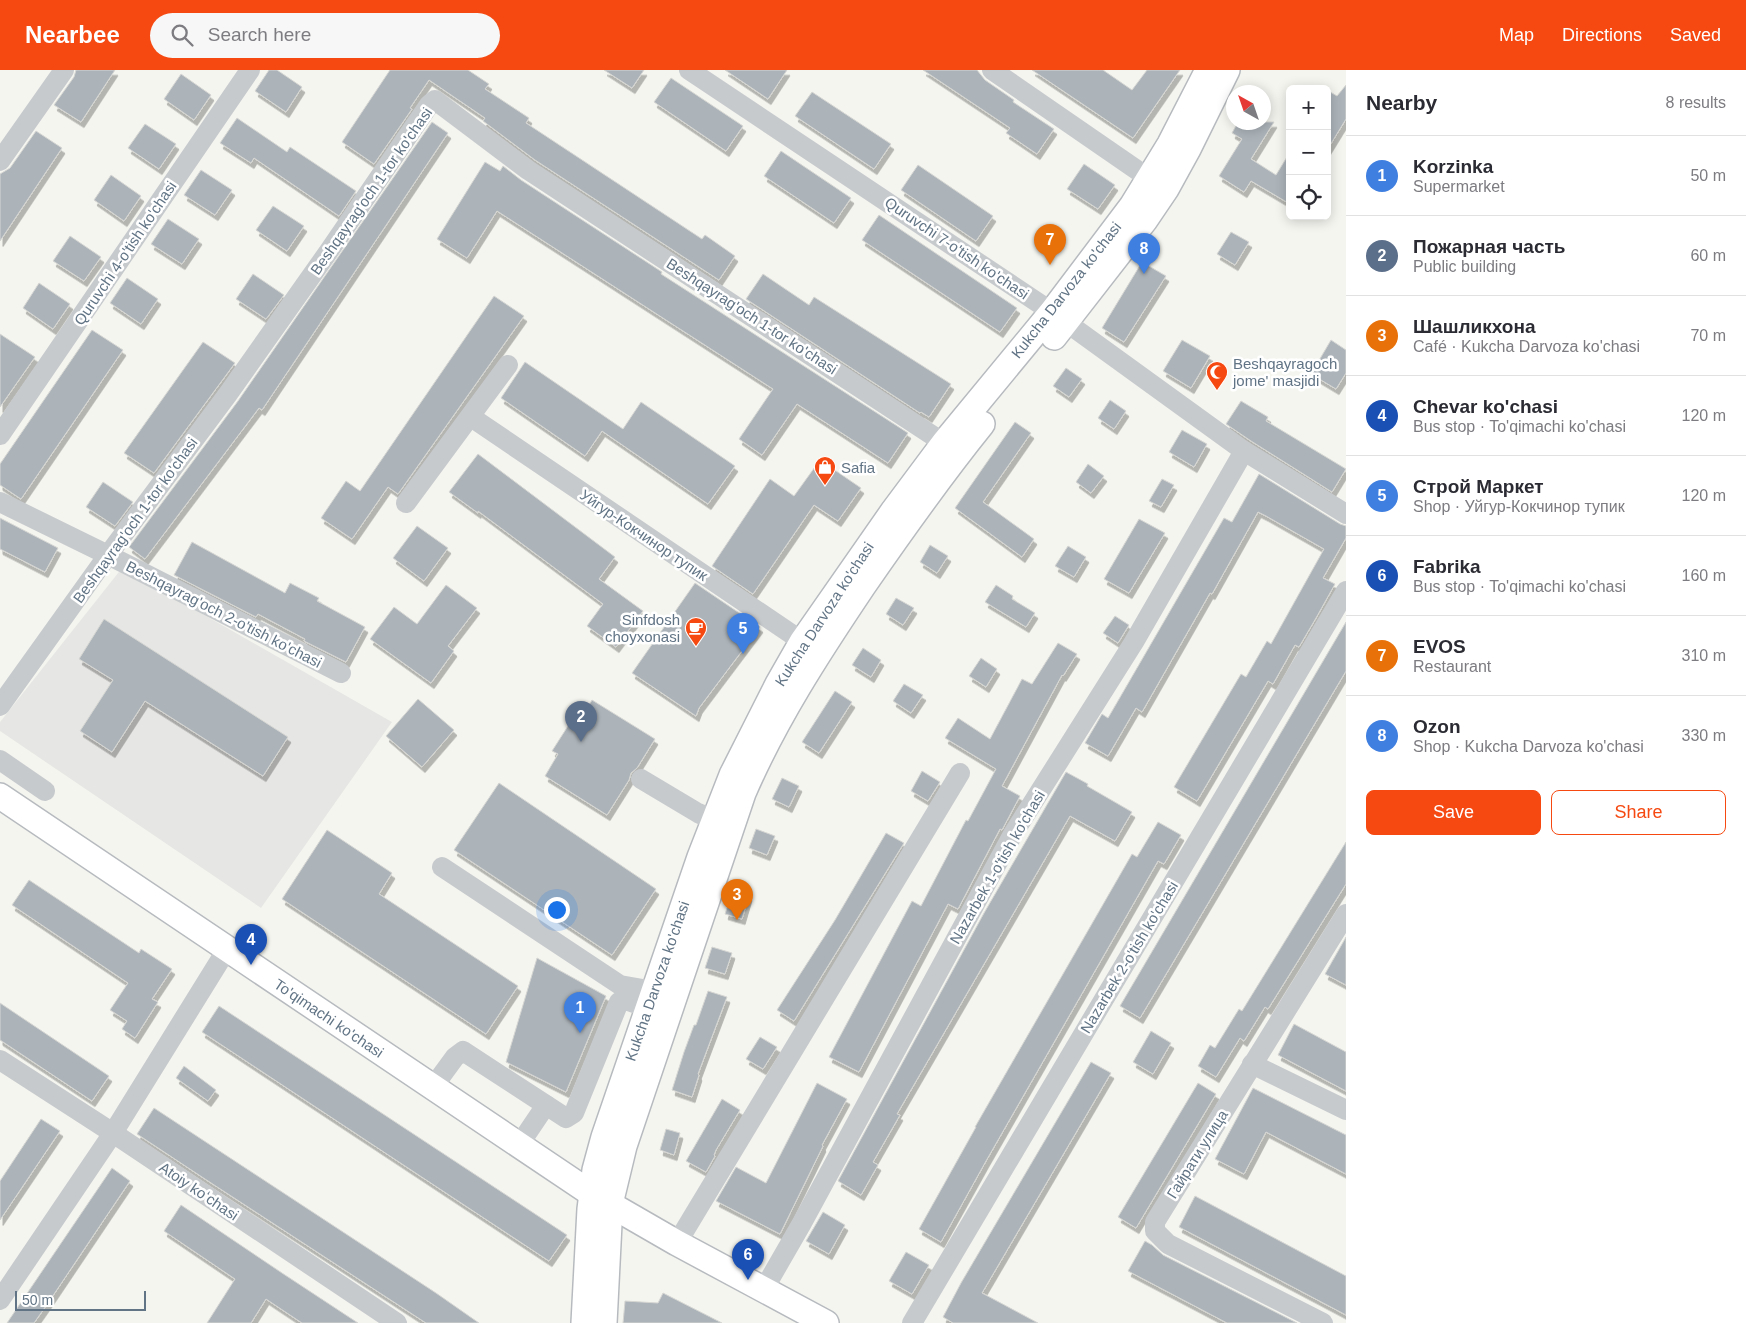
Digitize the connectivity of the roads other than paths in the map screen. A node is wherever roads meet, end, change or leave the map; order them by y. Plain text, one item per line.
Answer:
1 (64, 70) edge
2 (250, 70) edge
3 (689, 70) edge
4 (992, 70) edge
5 (1208, 70) edge
6 (1227, 70) edge
7 (0, 161) edge
8 (1150, 178) junction
9 (1059, 317) junction
10 (508, 365) dead end
11 (471, 417) junction
12 (0, 435) edge
13 (944, 443) junction
14 (1244, 451) junction
15 (0, 502) edge
16 (406, 503) dead end
17 (1346, 514) edge
18 (108, 555) junction
19 (1346, 591) edge
20 (810, 647) junction
21 (341, 673) dead end
22 (0, 706) edge
23 (0, 760) edge
24 (960, 772) dead end
25 (641, 779) dead end
26 (44, 791) dead end
27 (0, 796) edge
28 (0, 816) edge
29 (723, 824) junction
30 (442, 867) dead end
31 (1344, 921) edge
32 (223, 956) junction
33 (651, 1000) junction
34 (0, 1060) edge
35 (1252, 1064) junction
36 (396, 1071) junction
37 (433, 1087) junction
38 (546, 1105) junction
39 (1346, 1110) edge
40 (113, 1133) junction
41 (519, 1145) junction
42 (597, 1202) junction
43 (677, 1243) junction
44 (764, 1289) junction
45 (0, 1300) edge
46 (396, 1323) edge
47 (584, 1323) edge
48 (604, 1323) edge
49 (826, 1323) edge
50 (912, 1323) edge
51 (1323, 1323) edge

1 - 7 street
2 - 12 street, Quruvchi 4-o'tish ko'chasi
3 - 9 street, Quruvchi 7-o'tish ko'chasi
4 - 8 street
5 - 8 main road, Kukcha Darvoza ko'chasi
6 - 9 main road, Kukcha Darvoza ko'chasi
8 - 9 main road, Kukcha Darvoza ko'chasi
9 - 13 main road, Kukcha Darvoza ko'chasi
9 - 14 street, Quruvchi 7-o'tish ko'chasi
9 - 20 main road, Kukcha Darvoza ko'chasi
10 - 11 street
11 - 16 street
11 - 20 street, Уйгур-Кокчинор тупик
13 - 18 street, Beshqayrag'och 1-tor ko'chasi
13 - 20 main road, Kukcha Darvoza ko'chasi
14 - 17 street, Quruvchi 7-o'tish ko'chasi
14 - 44 street, Nazarbek 1-o'tish ko'chasi
15 - 18 street, Beshqayrag'och 2-o'tish ko'chasi
18 - 21 street, Beshqayrag'och 2-o'tish ko'chasi
18 - 22 street, Beshqayrag'och 1-tor ko'chasi
19 - 50 street, Nazarbek 2-o'tish ko'chasi
20 - 29 main road, Kukcha Darvoza ko'chasi
23 - 26 street
24 - 43 street
25 - 29 street
27 - 32 main road, To'qimachi ko'chasi
28 - 32 main road, To'qimachi ko'chasi
29 - 33 main road, Kukcha Darvoza ko'chasi
29 - 42 main road, Kukcha Darvoza ko'chasi
30 - 33 street
31 - 35 street, Гайрати улица
32 - 36 main road, To'qimachi ko'chasi
32 - 40 street
33 - 38 street
33 - 42 main road, Kukcha Darvoza ko'chasi
34 - 40 street, Atoiy koʻchasi
35 - 39 street
35 - 51 street, Гайрати улица
36 - 37 main road, To'qimachi ko'chasi
36 - 42 main road, To'qimachi ko'chasi
37 - 38 street
37 - 41 main road, To'qimachi ko'chasi
38 - 41 street
40 - 45 street
40 - 46 street, Atoiy koʻchasi
41 - 42 main road, To'qimachi ko'chasi
42 - 43 main road, To'qimachi ko'chasi
42 - 47 main road, Kukcha Darvoza ko'chasi
42 - 48 main road, Kukcha Darvoza ko'chasi
43 - 44 main road, To'qimachi ko'chasi
44 - 49 main road, To'qimachi ko'chasi

